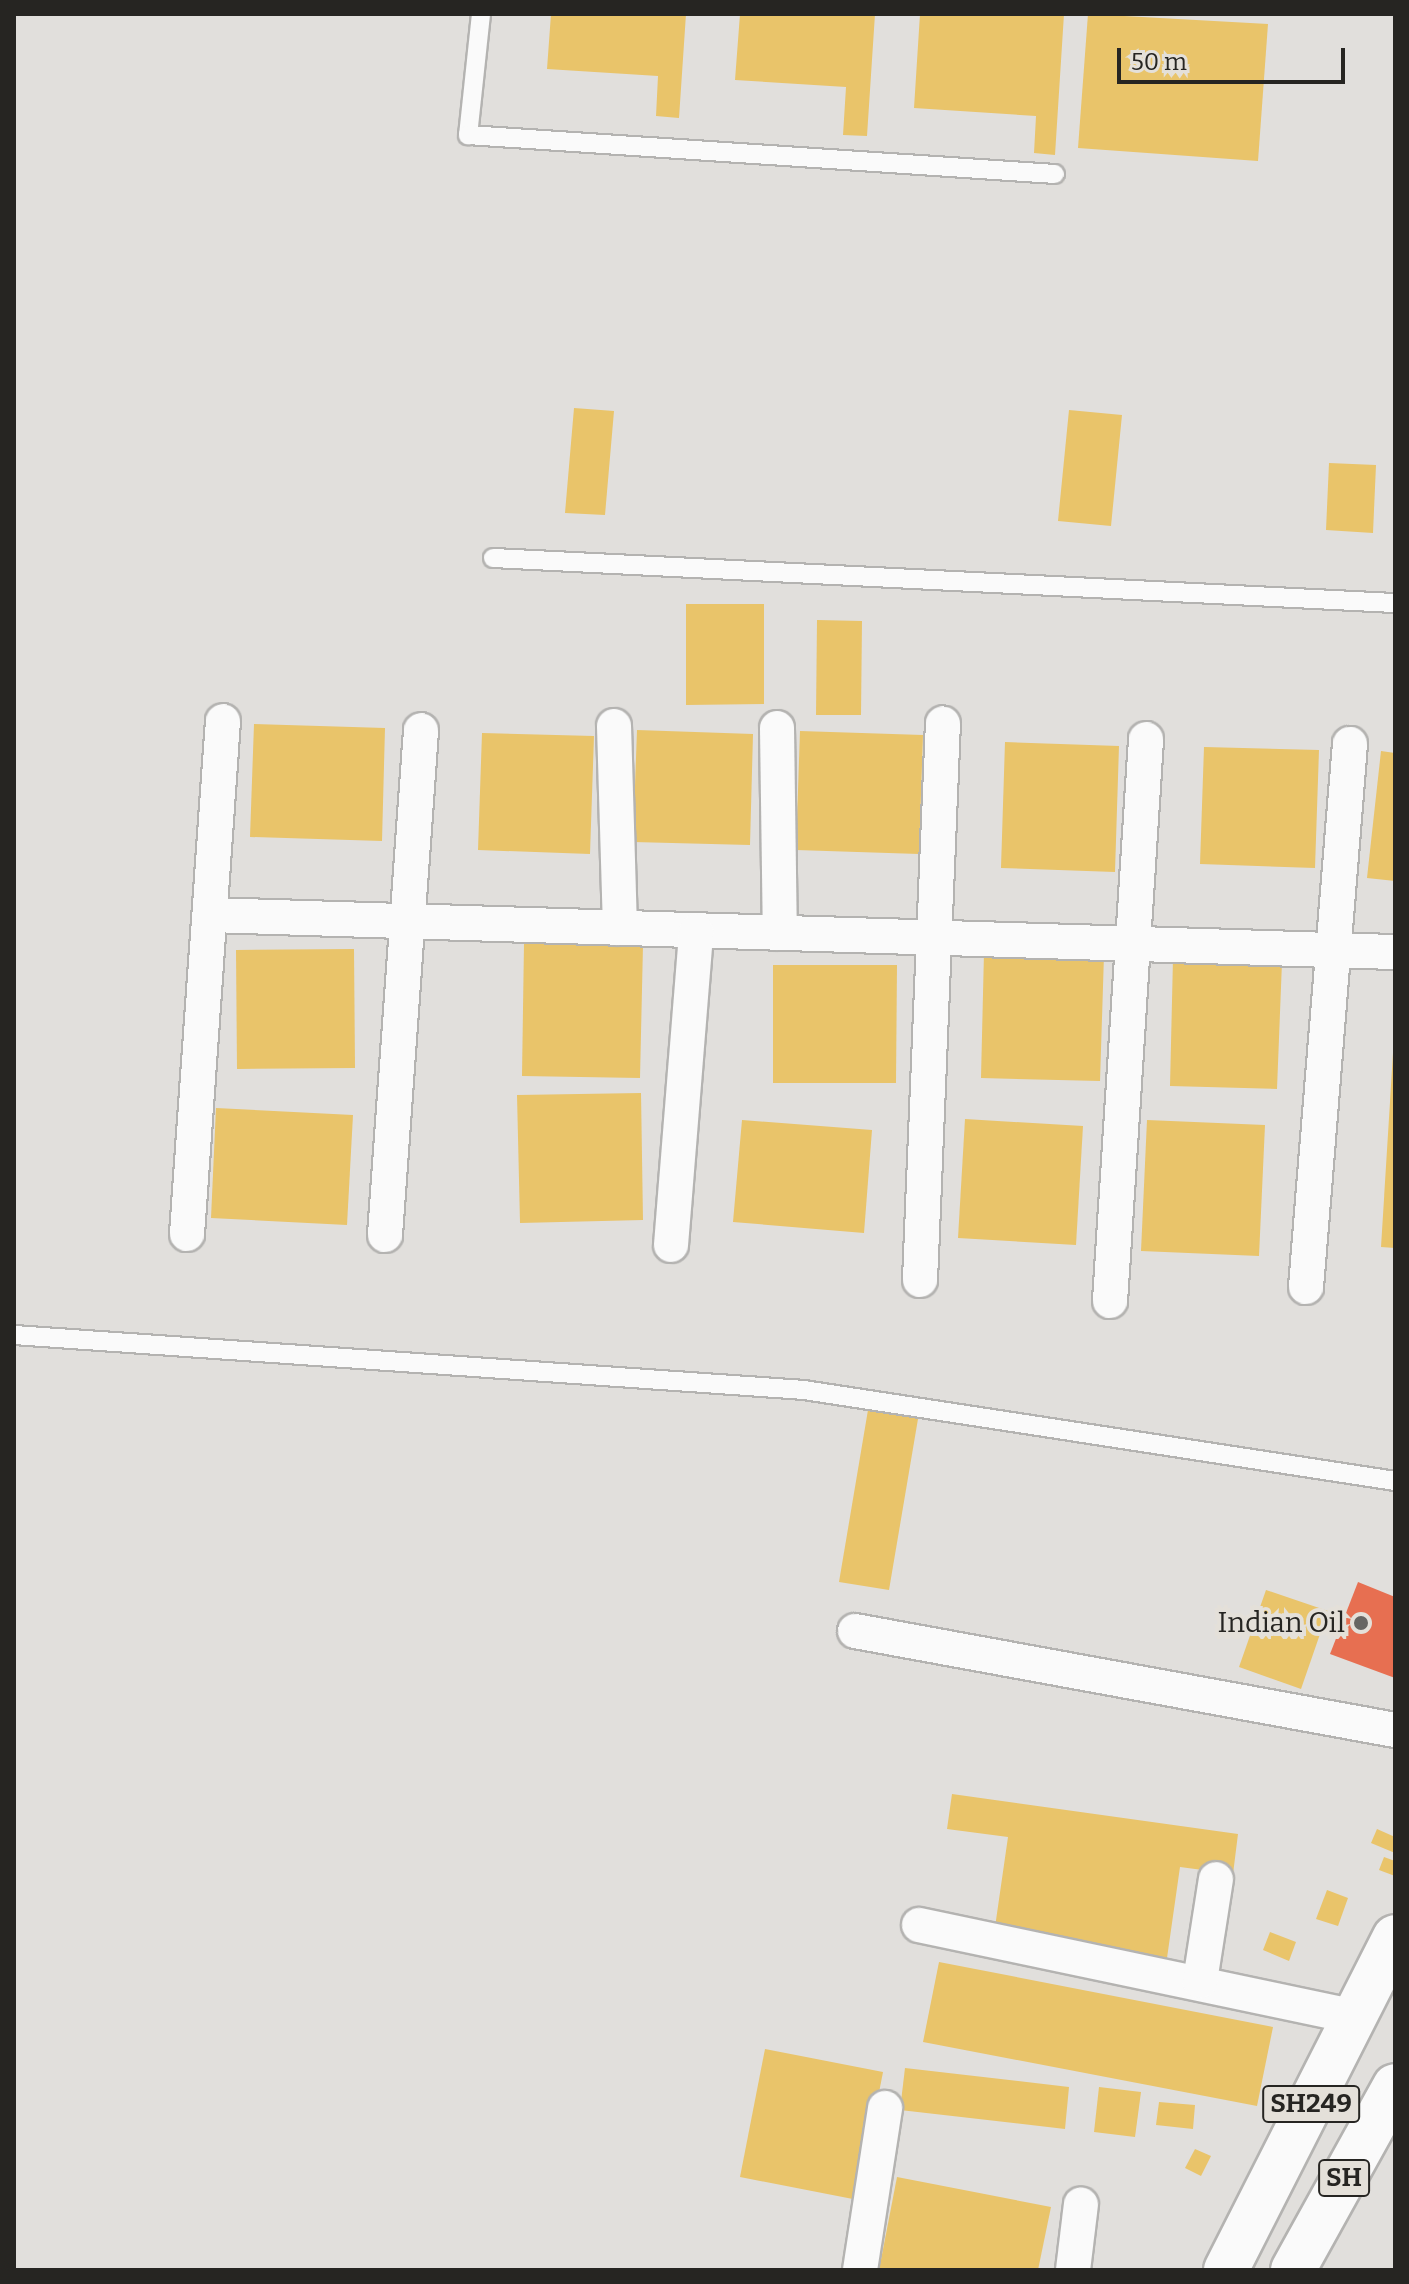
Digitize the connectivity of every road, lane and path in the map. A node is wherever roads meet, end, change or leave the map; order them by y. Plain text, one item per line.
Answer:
1 (481, 14) edge
2 (1055, 174) dead end
3 (493, 558) dead end
4 (1395, 603) edge
5 (223, 721) dead end
6 (943, 723) dead end
7 (614, 726) dead end
8 (777, 728) dead end
9 (421, 730) dead end
10 (1146, 739) dead end
11 (1350, 744) dead end
12 (210, 915) junction
13 (407, 921) junction
14 (620, 928) junction
15 (696, 931) junction
16 (780, 933) junction
17 (935, 938) junction
18 (1132, 944) junction
19 (1333, 950) junction
20 (1395, 952) edge
21 (187, 1234) dead end
22 (385, 1235) dead end
23 (671, 1245) dead end
24 (920, 1280) dead end
25 (1306, 1287) dead end
26 (1110, 1301) dead end
27 (14, 1335) edge
28 (1395, 1481) edge
29 (855, 1631) dead end
30 (1395, 1730) edge
31 (1216, 1879) dead end
32 (919, 1925) dead end
33 (1395, 1937) edge
34 (1200, 1981) junction
35 (1355, 2017) junction
36 (1395, 2086) edge
37 (885, 2108) dead end
38 (1081, 2204) dead end
39 (860, 2270) edge
40 (1073, 2270) edge
41 (1226, 2270) edge
42 (1293, 2270) edge

1 - 2 lane
3 - 4 lane
5 - 12 street
6 - 17 street
7 - 14 street
8 - 16 street
9 - 13 street
10 - 18 street
11 - 19 street
12 - 13 street
12 - 21 street
13 - 14 street
13 - 22 street
14 - 15 street
15 - 16 street
15 - 23 street
16 - 17 street
17 - 18 street
17 - 24 street
18 - 19 street
18 - 26 street
19 - 20 street
19 - 25 street
27 - 28 lane
29 - 30 street
31 - 34 street
32 - 34 street
33 - 35 main road, SH249
34 - 35 street
35 - 41 main road, SH249
36 - 42 main road, SH
37 - 39 street
38 - 40 street

